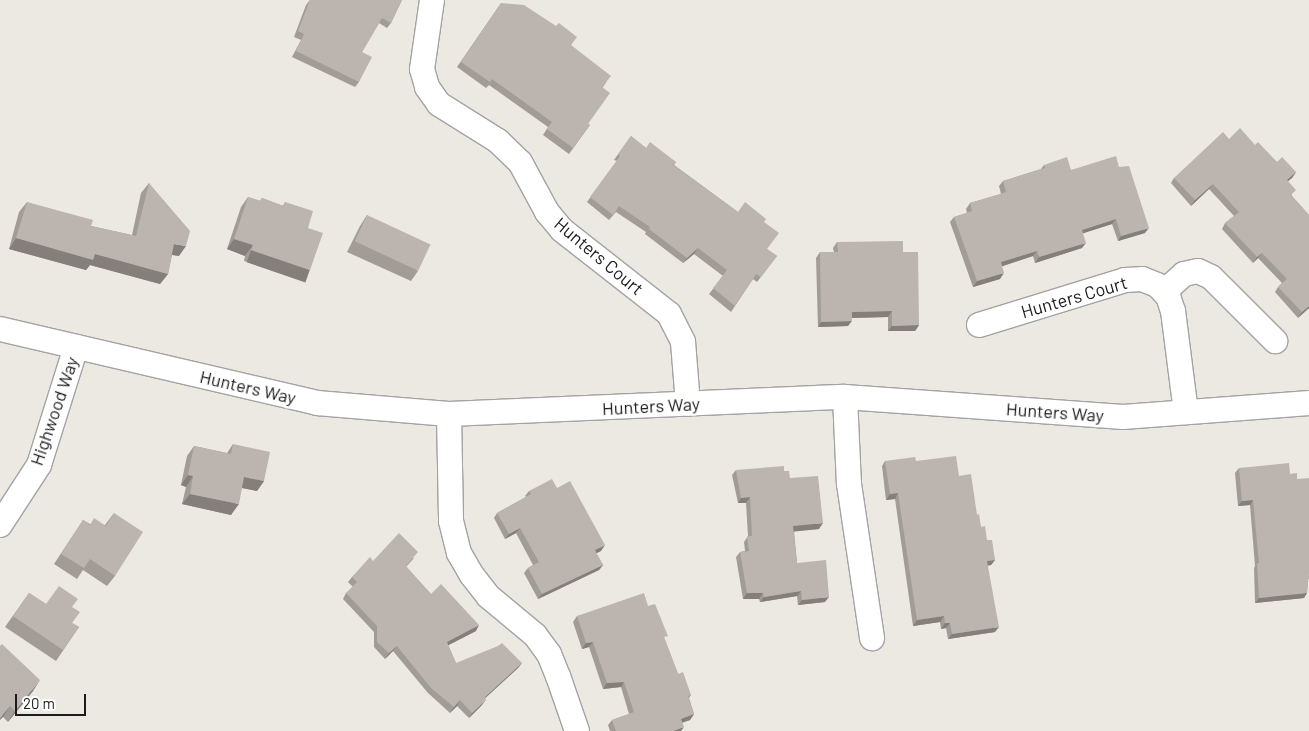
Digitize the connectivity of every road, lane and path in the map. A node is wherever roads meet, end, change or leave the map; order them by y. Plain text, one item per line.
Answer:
1 (432, 0) edge
2 (1164, 292) junction
3 (979, 325) dead end
4 (0, 329) edge
5 (1276, 341) dead end
6 (76, 347) junction
7 (845, 397) junction
8 (1309, 403) edge
9 (688, 404) junction
10 (1186, 412) junction
11 (448, 414) junction
12 (0, 525) edge
13 (872, 638) dead end
14 (577, 731) edge

1 - 9 street, Hunters Court
2 - 3 street, Hunters Court
2 - 5 street
2 - 10 street
4 - 6 street, Hunters Way
6 - 11 street, Hunters Way
6 - 12 street, Highwood Way
7 - 9 street, Hunters Way
7 - 10 street, Hunters Way
7 - 13 street
8 - 10 street, Hunters Way
9 - 11 street, Hunters Way
11 - 14 street

